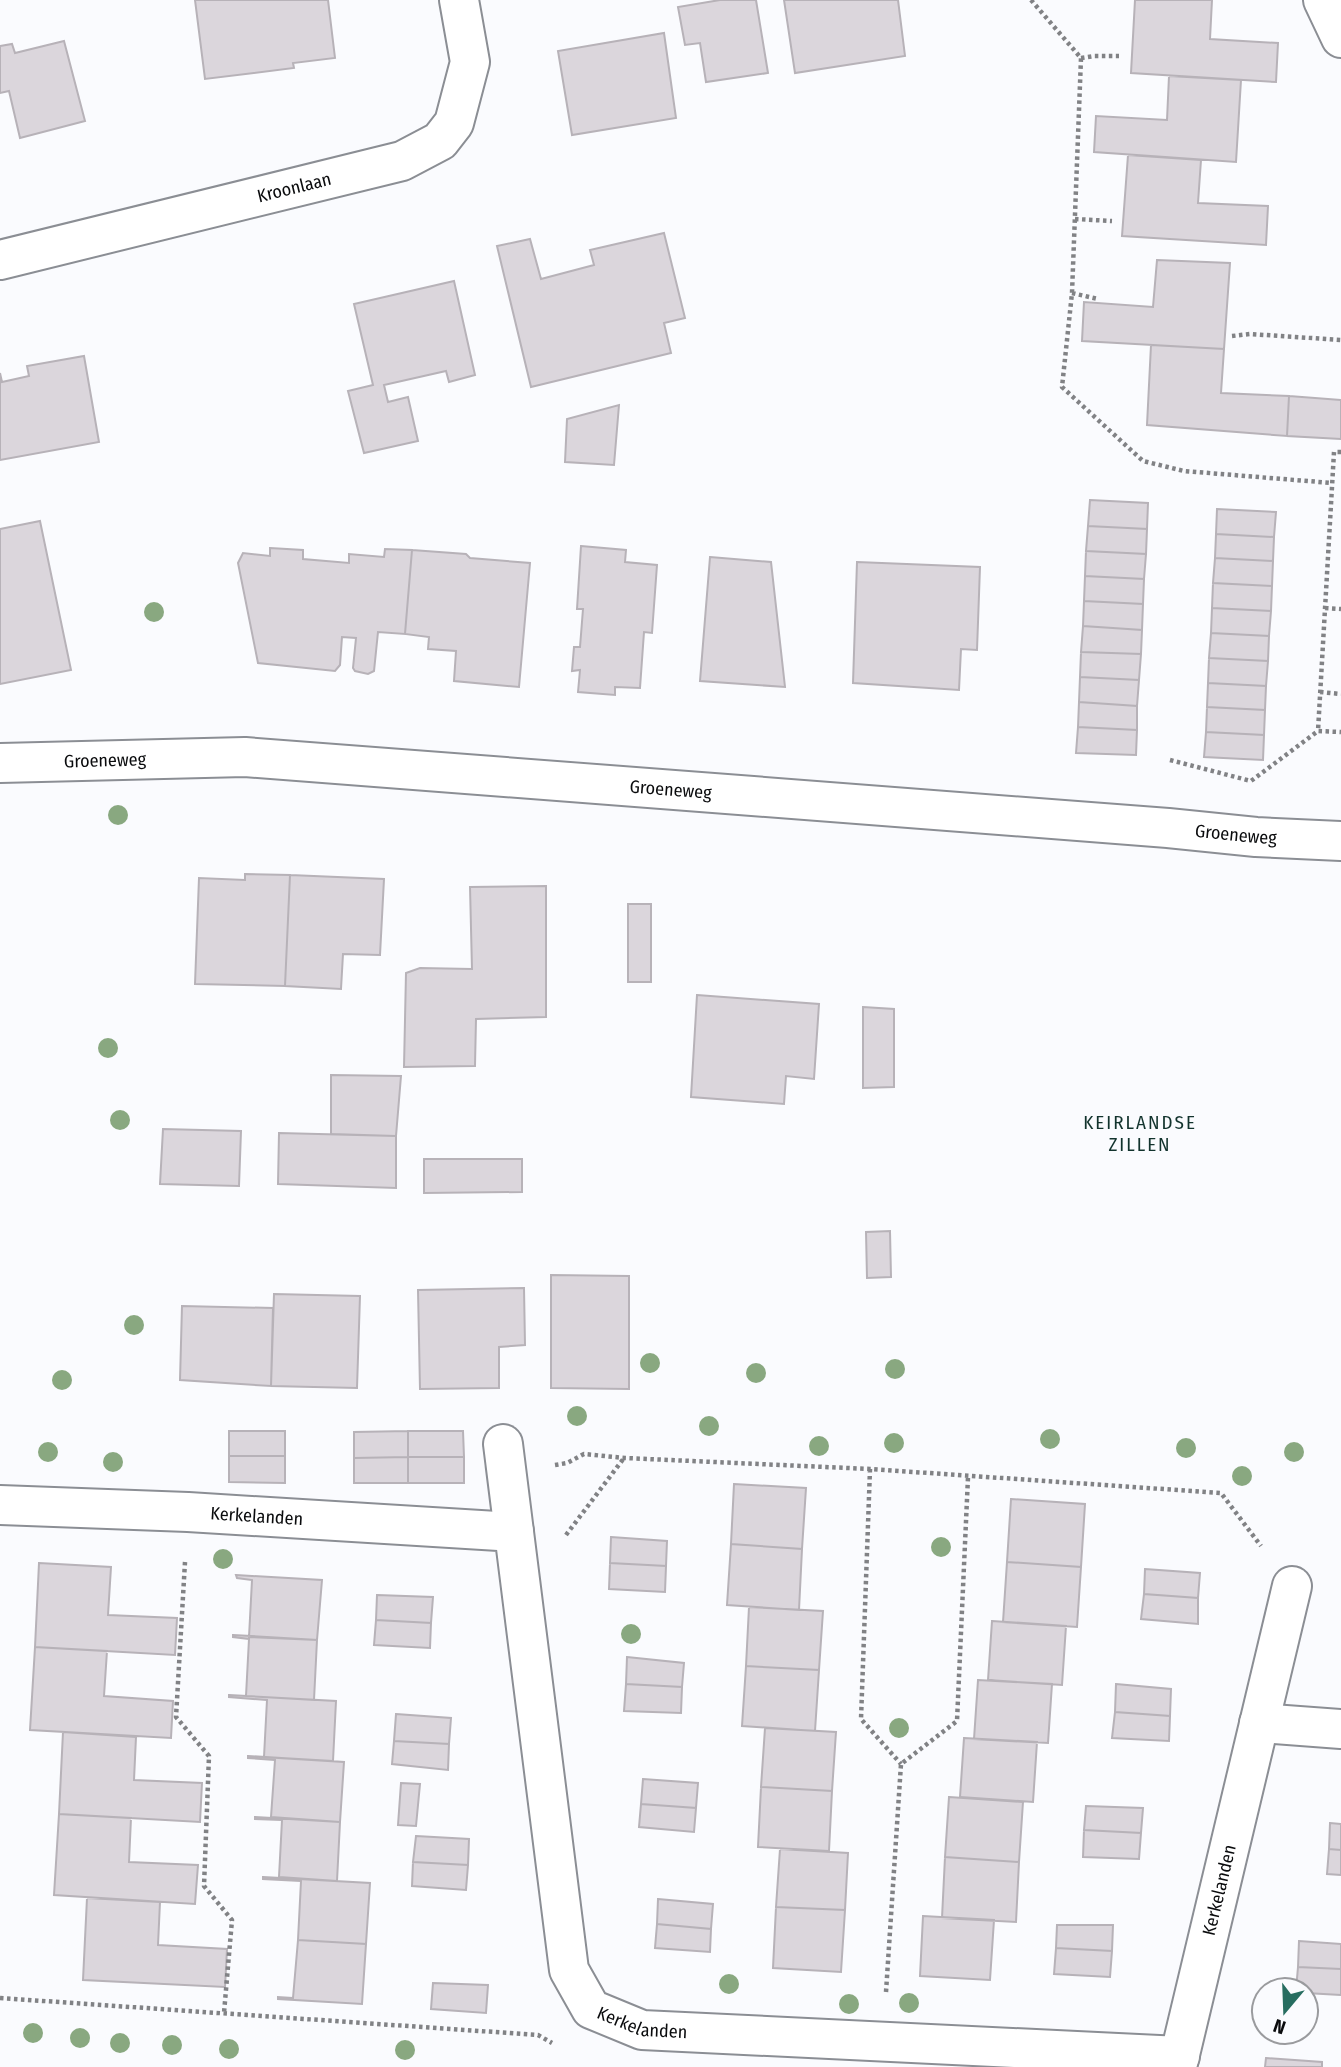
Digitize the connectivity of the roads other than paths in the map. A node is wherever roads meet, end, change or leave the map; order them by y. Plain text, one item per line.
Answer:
1 (459, 0) edge
2 (1323, 0) edge
3 (1341, 38) edge
4 (0, 260) edge
5 (0, 763) edge
6 (1341, 841) edge
7 (504, 1458) road end
8 (0, 1504) edge
9 (515, 1540) junction
10 (1292, 1586) road end
11 (1259, 1723) junction
12 (1341, 1729) edge
13 (1178, 2061) edge

1 - 4 street, Kroonlaan
2 - 3 street
5 - 6 street, Groeneweg
7 - 9 street, Kerkelanden
8 - 9 street, Kerkelanden
9 - 13 street, Kerkelanden
10 - 11 street, Kerkelanden
11 - 12 street
11 - 13 street, Kerkelanden

